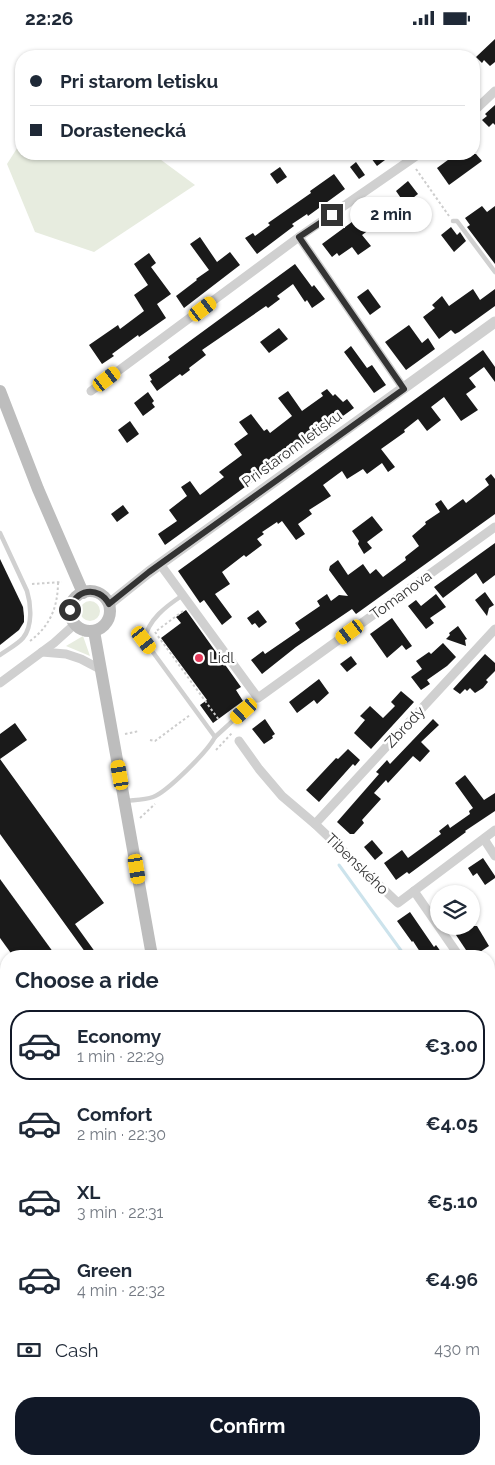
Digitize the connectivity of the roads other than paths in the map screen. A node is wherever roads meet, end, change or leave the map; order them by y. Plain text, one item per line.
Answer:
1 (495, 91) edge
2 (480, 105) edge
3 (411, 160) edge
4 (453, 221) road end
5 (299, 237) junction
6 (495, 272) edge
7 (495, 322) edge
8 (404, 389) junction
9 (0, 391) edge
10 (91, 391) dead end
11 (495, 527) edge
12 (0, 533) edge
13 (160, 564) junction
14 (82, 593) junction
15 (183, 595) junction
16 (109, 604) junction
17 (75, 624) junction
18 (495, 629) edge
19 (94, 631) junction
20 (42, 652) junction
21 (0, 655) edge
22 (100, 669) junction
23 (0, 683) edge
24 (258, 698) junction
25 (214, 737) junction
26 (239, 741) dead end
27 (124, 801) junction
28 (316, 824) junction
29 (495, 831) edge
30 (484, 839) junction
31 (495, 856) edge
32 (414, 891) junction
33 (151, 950) edge
34 (455, 950) edge

1 - 2 street
3 - 5 street
4 - 6 lane
5 - 8 street
5 - 10 street
7 - 8 street, Pri starom letisku
8 - 13 street, Pri starom letisku
9 - 14 main road
11 - 24 street, Tomanova
12 - 21 lane
13 - 15 street
13 - 16 street, Pri starom letisku
14 - 16 main road
14 - 17 main road
15 - 24 street
15 - 25 lane
16 - 19 main road
17 - 19 main road
17 - 20 street
18 - 28 street, Zbrody
19 - 22 main road
20 - 22 street
20 - 23 street
22 - 27 main road
24 - 25 lane
25 - 27 lane
26 - 28 street
27 - 33 main road
28 - 32 street, Tibenského
29 - 30 street, Tibenského
30 - 31 street
30 - 32 street, Tibenského
32 - 34 street

